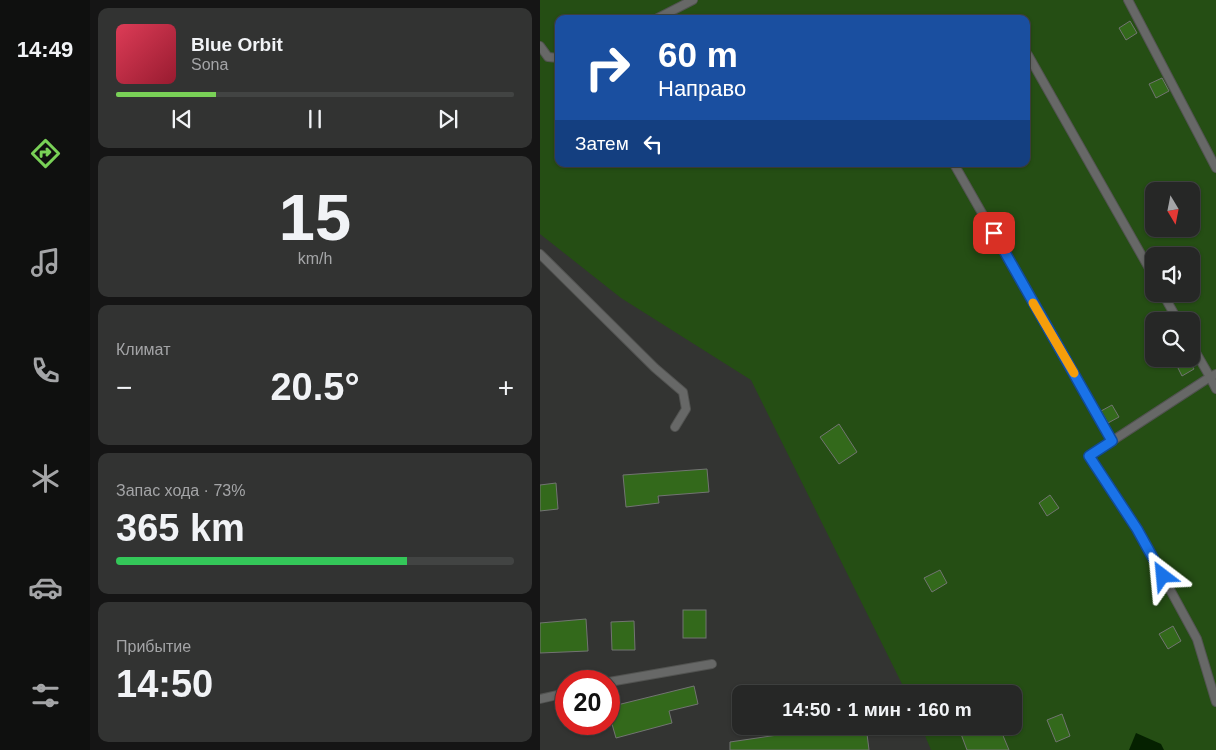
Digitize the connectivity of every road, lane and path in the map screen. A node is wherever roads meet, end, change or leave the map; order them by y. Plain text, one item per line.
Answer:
1 (693, 0) edge
2 (1128, 0) edge
3 (664, 15) edge
4 (540, 46) edge
5 (555, 58) edge
6 (1030, 59) edge
7 (956, 167) edge
8 (1216, 168) edge
9 (540, 254) edge
10 (1145, 261) edge
11 (1200, 357) edge
12 (1213, 375) edge
13 (1216, 389) edge
14 (675, 427) dead end
15 (1112, 441) junction
16 (712, 664) dead end
17 (620, 680) edge
18 (555, 696) edge
19 (540, 699) edge
20 (1216, 702) edge

1 - 3 lane
2 - 8 lane
4 - 5 lane
6 - 10 lane
7 - 15 lane
9 - 14 lane
11 - 12 lane
12 - 13 lane
12 - 15 lane
15 - 20 lane
16 - 17 lane
18 - 19 lane

